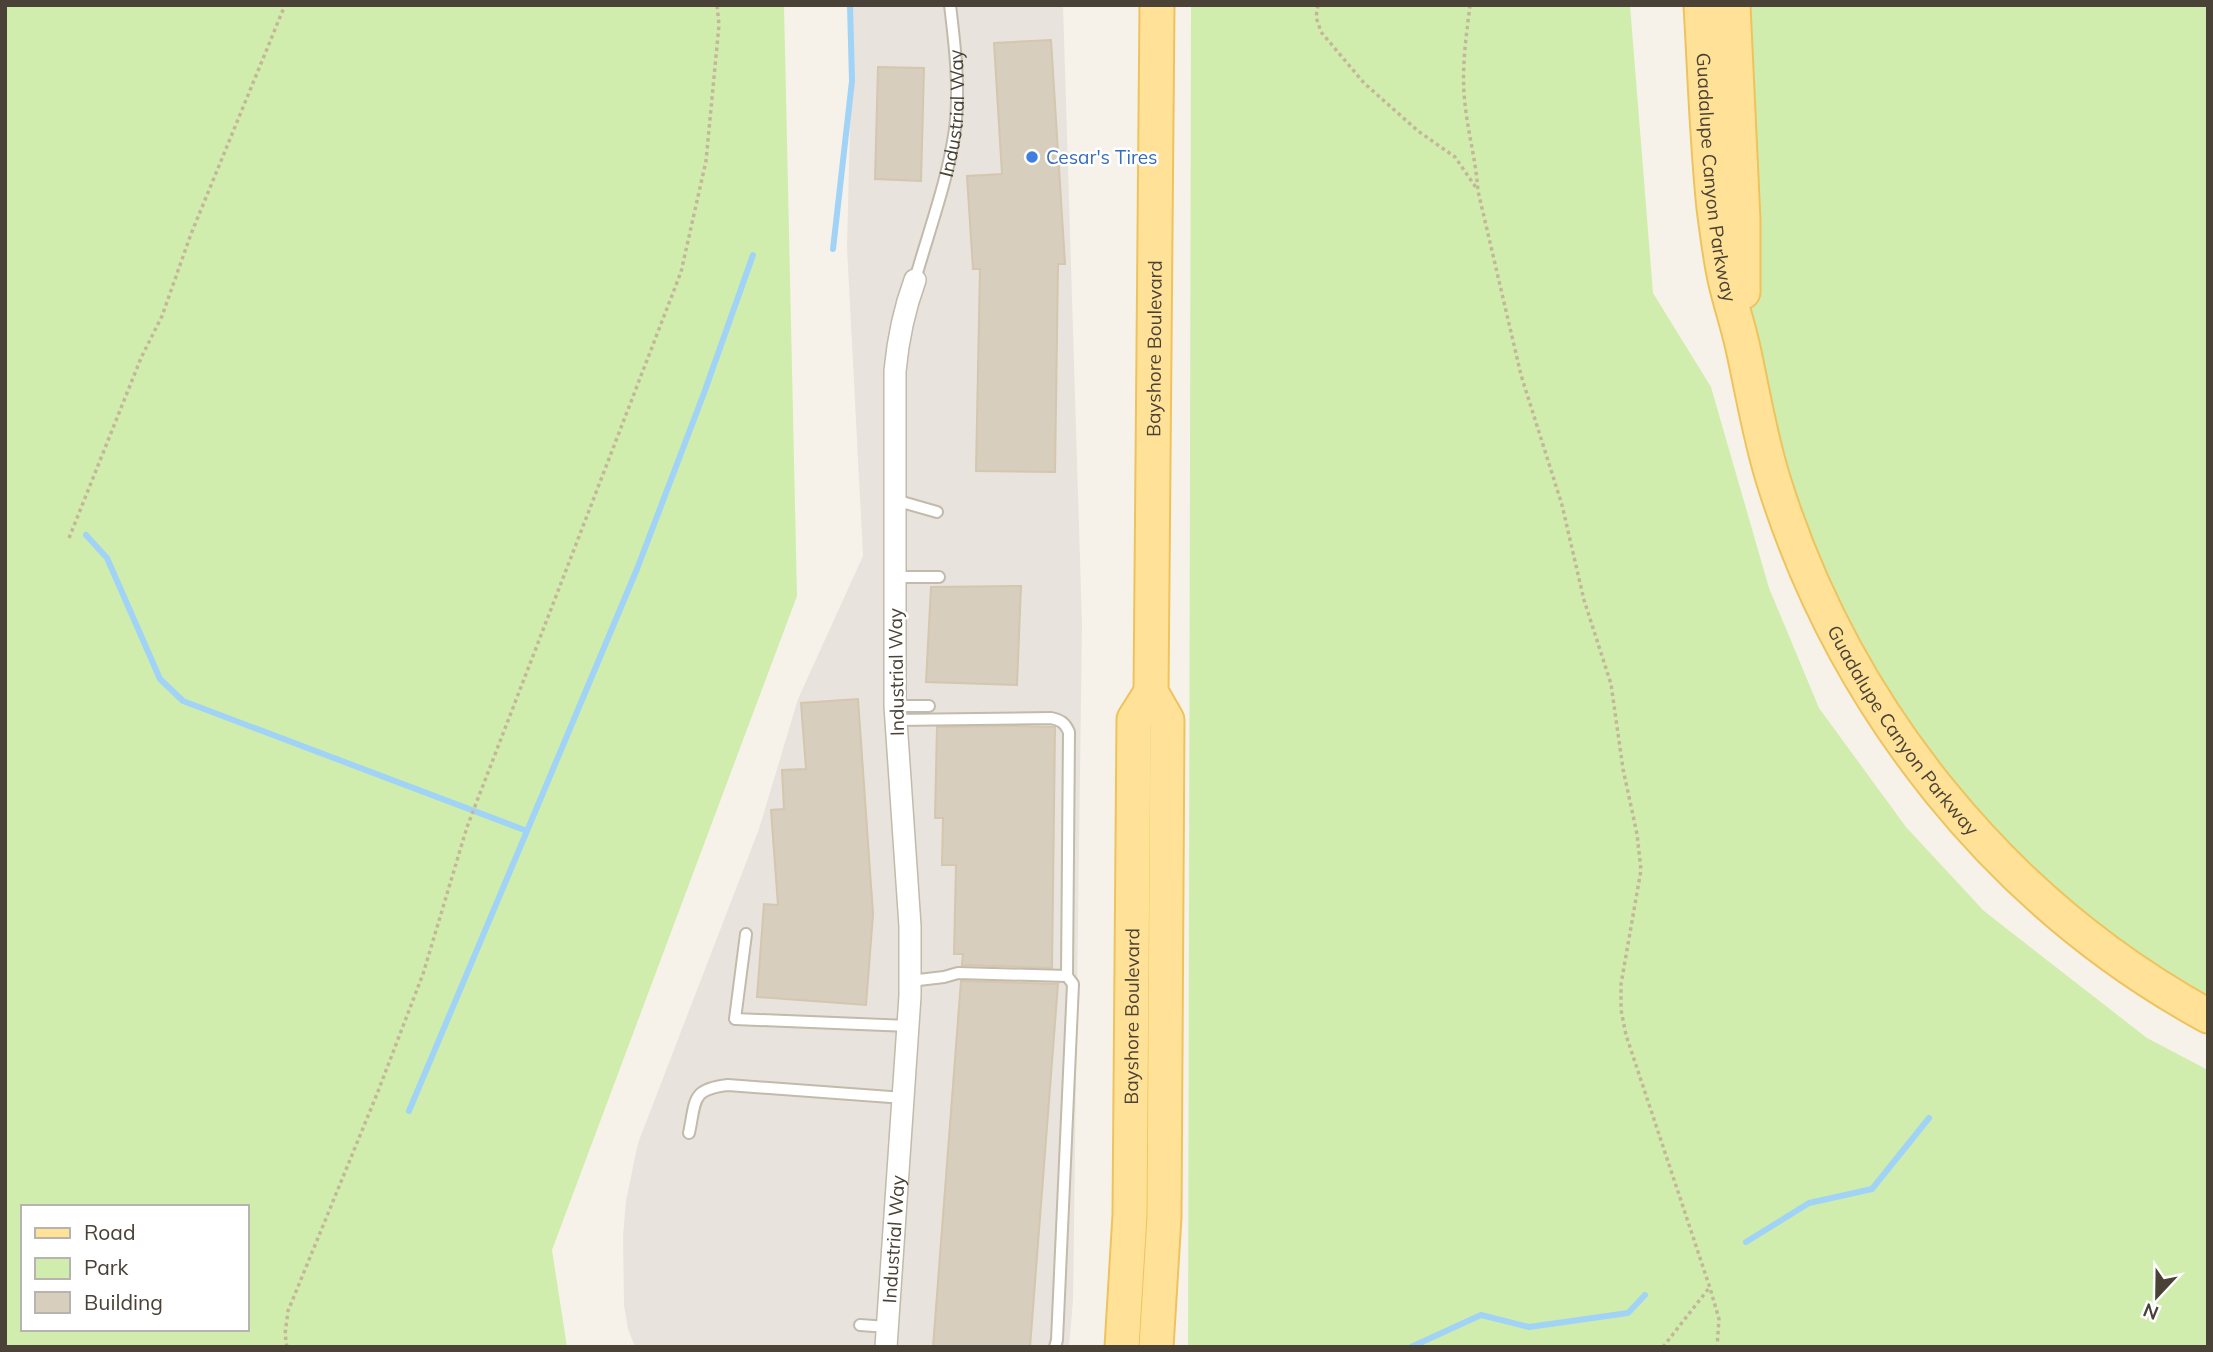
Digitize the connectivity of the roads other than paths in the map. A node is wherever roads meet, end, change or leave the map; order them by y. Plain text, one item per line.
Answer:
1 (950, 5) edge
2 (1157, 5) edge
3 (1701, 5) edge
4 (1733, 5) edge
5 (915, 280) joint
6 (1743, 347) junction
7 (895, 500) junction
8 (937, 512) dead end
9 (895, 577) junction
10 (939, 577) dead end
11 (1151, 692) junction
12 (929, 706) dead end
13 (895, 713) junction
14 (746, 934) dead end
15 (1068, 976) junction
16 (910, 981) junction
17 (2208, 1016) edge
18 (909, 1027) junction
19 (904, 1098) junction
20 (690, 1133) dead end
21 (860, 1325) dead end
22 (887, 1337) edge
23 (1055, 1347) edge
24 (1122, 1347) edge
25 (1156, 1347) edge

1 - 5 lane, Industrial Way
2 - 11 main road, Bayshore Boulevard
3 - 6 main road, Guadalupe Canyon Parkway
4 - 6 main road, Guadalupe Canyon Parkway
5 - 7 street, Industrial Way
6 - 17 main road, Guadalupe Canyon Parkway
7 - 8 lane
7 - 9 street, Industrial Way
9 - 10 lane
9 - 13 street, Industrial Way
11 - 24 main road, Bayshore Boulevard
11 - 25 main road, Bayshore Boulevard
12 - 13 lane
13 - 15 lane
13 - 16 street, Industrial Way
14 - 18 lane
15 - 16 lane
15 - 23 lane
16 - 18 street, Industrial Way
18 - 19 street, Industrial Way
19 - 20 lane
19 - 22 street, Industrial Way
21 - 22 lane

